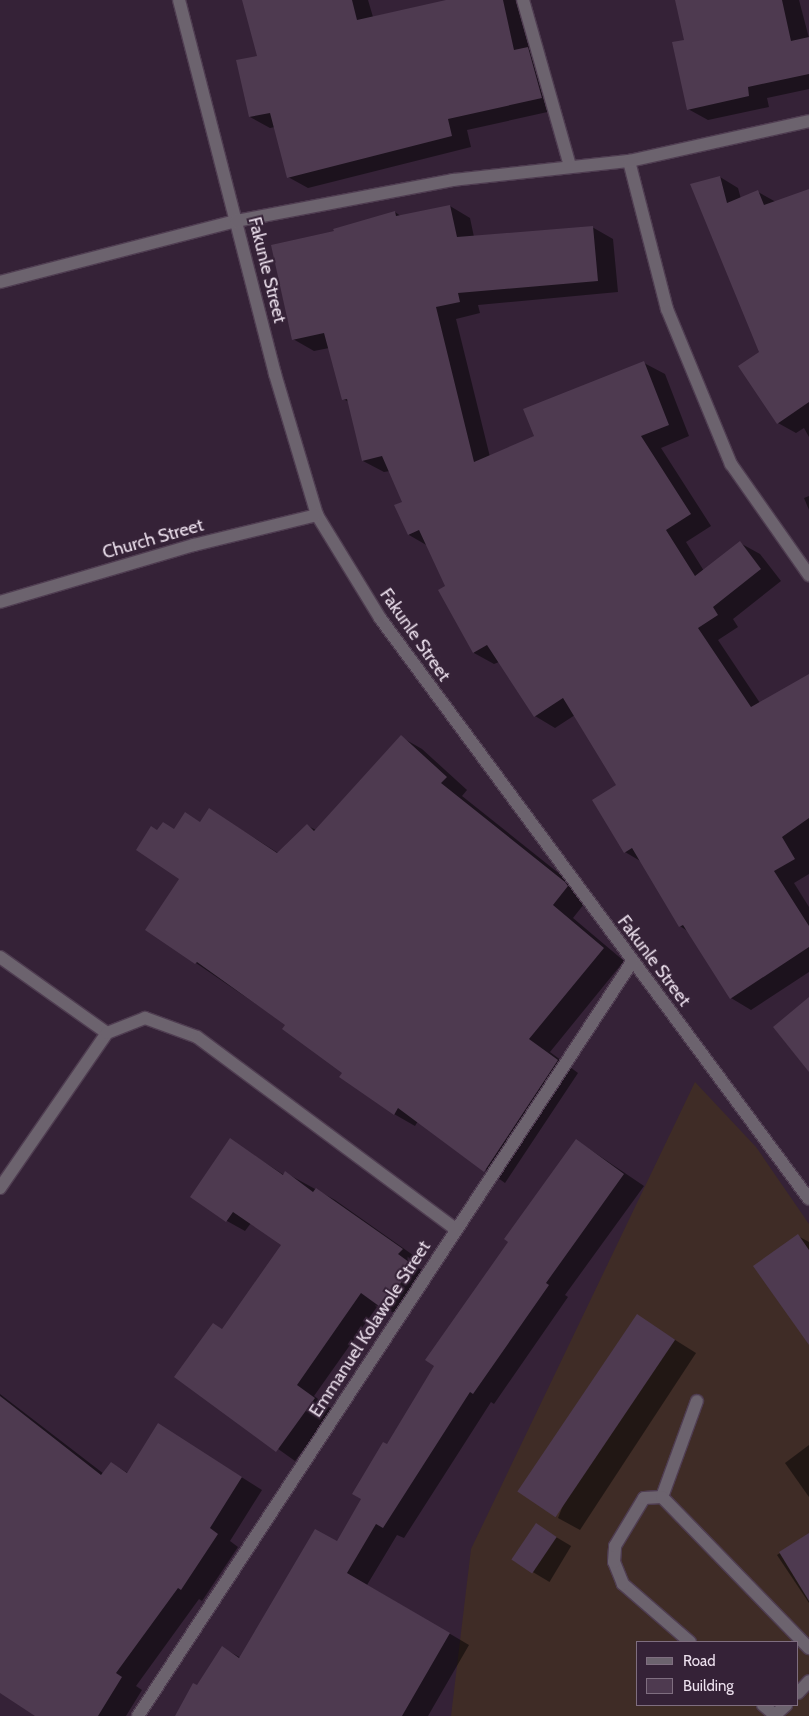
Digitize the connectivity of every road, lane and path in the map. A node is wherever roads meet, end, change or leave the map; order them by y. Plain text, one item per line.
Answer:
1 (179, 0) edge
2 (523, 0) edge
3 (809, 121) edge
4 (629, 161) junction
5 (570, 166) junction
6 (236, 221) junction
7 (0, 282) edge
8 (317, 514) junction
9 (809, 575) edge
10 (0, 602) edge
11 (0, 957) edge
12 (632, 962) junction
13 (107, 1033) junction
14 (0, 1188) edge
15 (809, 1199) edge
16 (456, 1230) junction
17 (697, 1401) dead end
18 (662, 1497) junction
19 (689, 1641) edge
20 (809, 1648) edge
21 (809, 1681) edge
22 (799, 1692) edge
23 (764, 1706) edge
24 (785, 1706) edge
25 (138, 1716) edge
26 (776, 1716) edge

1 - 6 street, Fakunle Street
2 - 5 street
3 - 4 street
4 - 5 street
4 - 9 street
5 - 6 street
6 - 7 street
6 - 8 street, Fakunle Street
8 - 10 street, Church Street
8 - 12 street, Fakunle Street
11 - 13 street
12 - 15 street, Fakunle Street
12 - 16 street, Emmanuel Kolawole Street
13 - 14 street
13 - 16 street
16 - 25 street, Emmanuel Kolawole Street
17 - 18 street
18 - 19 street
18 - 20 street
21 - 22 street
23 - 26 street
24 - 26 street

